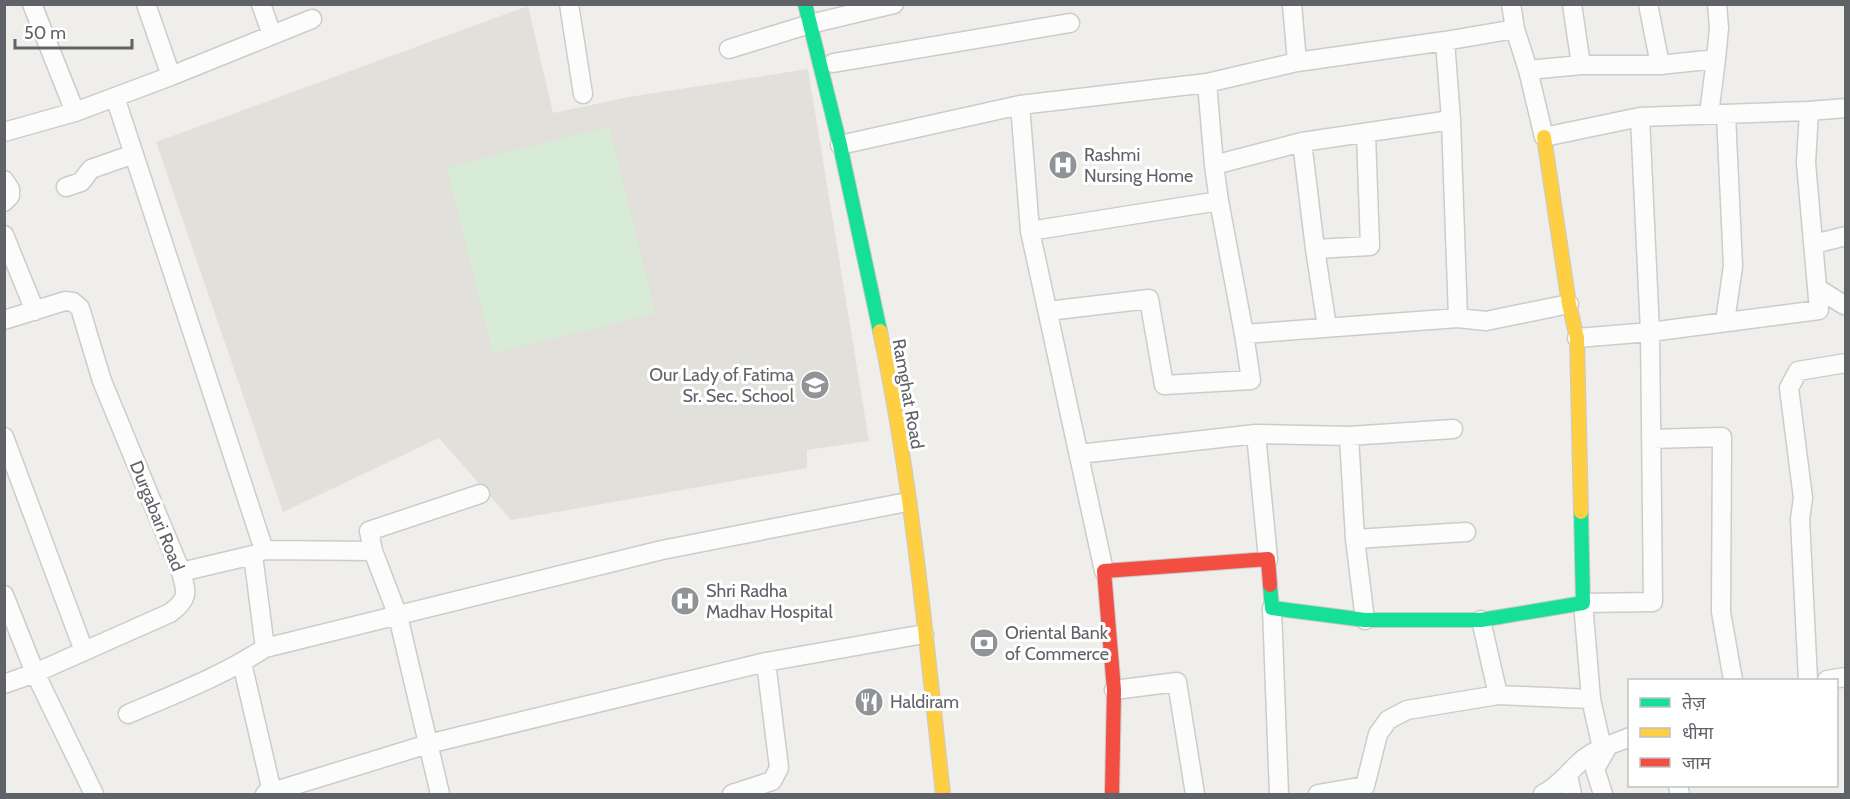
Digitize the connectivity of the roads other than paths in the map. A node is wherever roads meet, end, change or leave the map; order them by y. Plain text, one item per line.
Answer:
1 (32, 4) edge
2 (146, 4) edge
3 (261, 4) edge
4 (569, 4) edge
5 (805, 4) edge
6 (894, 4) edge
7 (1292, 4) edge
8 (1511, 4) edge
9 (1648, 4) edge
10 (1717, 4) edge
11 (1576, 5) edge
12 (817, 16) edge
13 (312, 19) dead end
14 (1070, 22) dead end
15 (1515, 29) junction
16 (272, 35) junction
17 (1445, 41) junction
18 (729, 49) dead end
19 (1716, 59) junction
20 (1297, 62) junction
21 (833, 63) junction
22 (1581, 65) junction
23 (1660, 65) junction
24 (1528, 70) junction
25 (171, 76) junction
26 (1207, 82) junction
27 (583, 94) dead end
28 (115, 97) junction
29 (1020, 105) junction
30 (1845, 108) edge
31 (1809, 111) junction
32 (75, 112) junction
33 (1718, 114) junction
34 (1640, 117) junction
35 (1451, 120) junction
36 (4, 132) edge
37 (1366, 134) junction
38 (1544, 137) junction
39 (1302, 142) junction
40 (846, 143) junction
41 (134, 154) junction
42 (1214, 165) junction
43 (4, 180) edge
44 (66, 187) dead end
45 (1219, 201) junction
46 (4, 202) edge
47 (1030, 231) junction
48 (4, 235) edge
49 (1845, 236) edge
50 (1814, 244) junction
51 (1315, 249) junction
52 (1817, 288) junction
53 (1569, 304) junction
54 (1845, 304) edge
55 (1048, 310) junction
56 (1819, 310) junction
57 (35, 311) junction
58 (1458, 318) junction
59 (4, 320) edge
60 (1725, 322) junction
61 (1327, 327) junction
62 (1650, 332) junction
63 (1244, 334) junction
64 (1577, 338) junction
65 (1845, 363) edge
66 (1453, 429) dead end
67 (1256, 434) junction
68 (1349, 436) junction
69 (4, 437) edge
70 (1651, 439) junction
71 (1079, 454) junction
72 (7, 456) edge
73 (480, 494) dead end
74 (907, 502) junction
75 (1466, 532) dead end
76 (1354, 539) junction
77 (373, 551) junction
78 (259, 553) junction
79 (1269, 560) junction
80 (1104, 571) junction
81 (181, 572) junction
82 (4, 595) edge
83 (1583, 603) junction
84 (1272, 608) junction
85 (398, 616) junction
86 (1365, 620) junction
87 (1481, 620) junction
88 (924, 634) junction
89 (265, 648) junction
90 (84, 651) junction
91 (766, 662) junction
92 (242, 663) junction
93 (35, 673) junction
94 (1733, 679) edge
95 (1808, 679) edge
96 (4, 684) edge
97 (1114, 690) junction
98 (1498, 695) junction
99 (1591, 699) junction
100 (128, 714) dead end
101 (1628, 737) edge
102 (428, 744) junction
103 (1605, 747) junction
104 (1568, 776) junction
105 (95, 794) edge
106 (270, 794) edge
107 (440, 795) edge
108 (732, 795) edge
109 (943, 795) edge
110 (955, 795) edge
111 (1112, 795) edge
112 (1194, 795) edge
113 (1279, 795) edge
114 (1318, 795) edge
115 (1543, 795) edge
116 (1572, 795) edge
117 (1603, 795) edge

1 - 32 street
2 - 25 street
3 - 16 street
4 - 27 street
5 - 12 main road, Ramghat Road
6 - 12 street
7 - 20 street
8 - 15 street
9 - 23 street
10 - 19 street
11 - 22 street
12 - 18 street
12 - 21 main road, Ramghat Road
12 - 40 main road, Ramghat Road
13 - 16 street
14 - 21 street
15 - 17 street
15 - 24 street
16 - 25 street
17 - 20 street
17 - 35 street
19 - 23 street
19 - 33 street
20 - 26 street
21 - 40 main road, Ramghat Road
22 - 23 street
22 - 24 street
24 - 38 street
25 - 28 street
26 - 29 street
26 - 42 street
28 - 32 street
28 - 41 street
29 - 40 street
29 - 47 street
30 - 31 street
31 - 33 street
31 - 50 street
32 - 36 street
33 - 34 street
33 - 60 street
34 - 38 street
34 - 62 street
35 - 37 street
35 - 58 street
37 - 39 street
37 - 51 street
38 - 53 main road
39 - 42 street
39 - 51 street
40 - 74 main road, Ramghat Road
40 - 110 main road, Ramghat Road
41 - 44 street
41 - 78 street
42 - 45 street
43 - 46 street
45 - 47 street
45 - 63 street
47 - 55 street
48 - 57 street
49 - 50 street
50 - 52 street
51 - 61 street
52 - 54 street
52 - 56 street
53 - 58 street
53 - 64 main road
54 - 56 street
55 - 63 street
55 - 71 street
56 - 60 street
57 - 59 street, Durgabari Road
57 - 81 street, Durgabari Road
58 - 61 street
60 - 62 street
61 - 63 street
62 - 64 street
62 - 70 street
64 - 83 main road
65 - 95 street
66 - 68 street
67 - 68 street
67 - 71 street
67 - 79 street
68 - 76 street
69 - 72 street
70 - 83 street
70 - 94 street
71 - 80 street
72 - 90 street
73 - 77 street
74 - 85 street
74 - 88 main road, Ramghat Road
75 - 76 street
76 - 86 street
77 - 78 street
77 - 85 street
78 - 81 street
78 - 89 street
79 - 80 main road
79 - 84 main road
80 - 97 main road
81 - 90 street, Durgabari Road
82 - 93 street
83 - 87 main road
83 - 99 street
84 - 86 main road
84 - 113 street
85 - 89 street
85 - 102 street
86 - 87 main road
87 - 98 street
88 - 91 street
88 - 109 main road, Ramghat Road
89 - 92 street
90 - 93 street, Durgabari Road
91 - 102 street
91 - 108 street
92 - 100 street
92 - 106 street
93 - 96 street, Durgabari Road
93 - 105 street
97 - 111 main road
97 - 112 street
98 - 99 street
98 - 114 street
99 - 103 street
101 - 103 street
102 - 106 street
102 - 107 street
103 - 104 street
103 - 117 street
104 - 115 street
104 - 116 street

